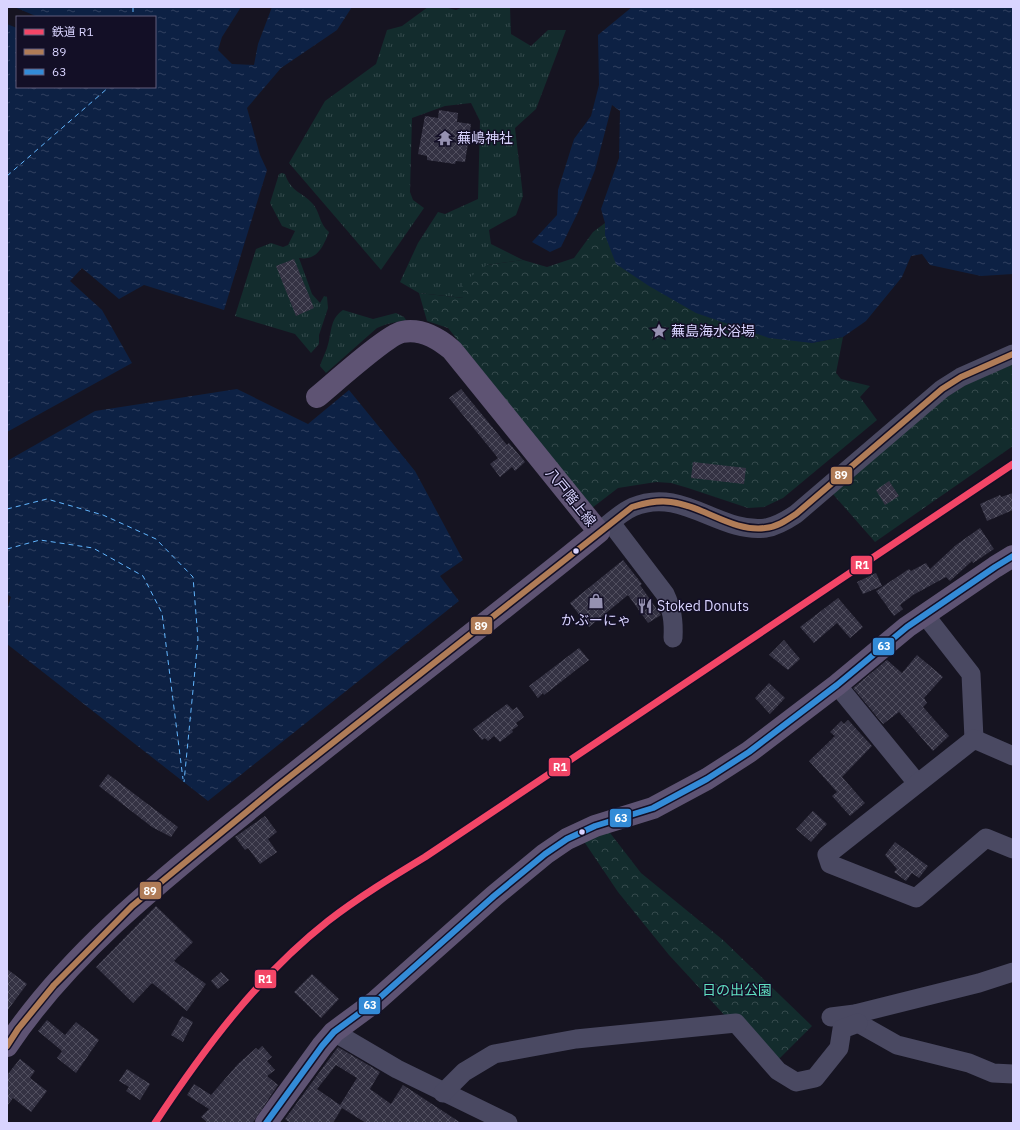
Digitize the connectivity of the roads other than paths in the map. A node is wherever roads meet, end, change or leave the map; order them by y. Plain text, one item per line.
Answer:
1 (1013, 354) edge
2 (317, 397) dead end
3 (605, 528) junction
4 (1013, 556) edge
5 (925, 615) junction
6 (673, 638) dead end
7 (837, 685) junction
8 (974, 739) junction
9 (1013, 756) edge
10 (917, 783) junction
11 (1013, 849) edge
12 (1013, 972) edge
13 (831, 1017) dead end
14 (856, 1018) junction
15 (334, 1032) junction
16 (7, 1046) edge
17 (1013, 1074) edge
18 (443, 1092) junction
19 (266, 1123) edge
20 (508, 1123) edge

1 - 3 street
2 - 3 main road, 八戸階上線
3 - 6 street
3 - 16 main road, 八戸階上線
4 - 5 main road
5 - 7 main road
5 - 8 street
7 - 10 street
7 - 15 main road
8 - 9 street
8 - 10 street
10 - 11 street
12 - 14 street
13 - 14 street
14 - 17 street
14 - 18 street
15 - 18 street
15 - 19 main road
18 - 20 street

